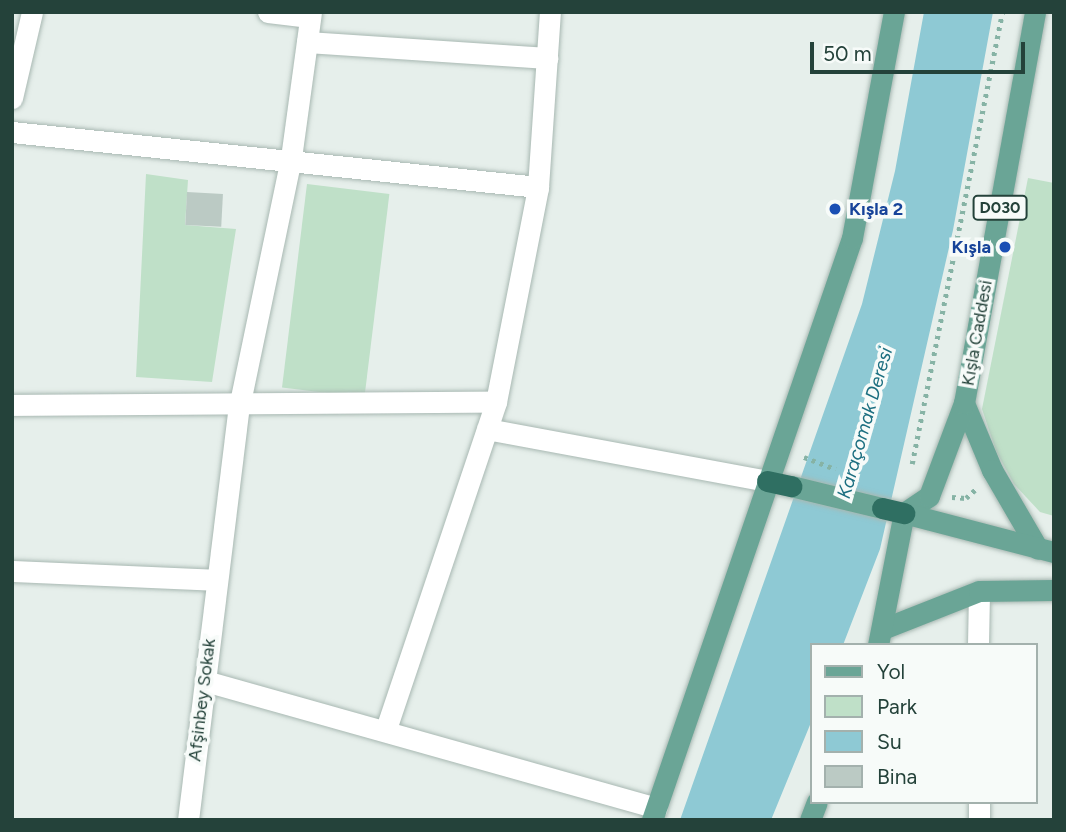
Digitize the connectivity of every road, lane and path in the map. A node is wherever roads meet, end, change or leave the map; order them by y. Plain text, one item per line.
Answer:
1 (32, 12) edge
2 (268, 12) edge
3 (550, 12) edge
4 (894, 12) edge
5 (1002, 12) edge
6 (1035, 12) edge
7 (311, 15) edge
8 (307, 42) junction
9 (547, 58) junction
10 (12, 98) edge
11 (12, 132) edge
12 (291, 158) junction
13 (538, 187) junction
14 (496, 402) junction
15 (964, 403) junction
16 (12, 405) edge
17 (239, 407) junction
18 (487, 429) junction
19 (912, 467) dead end
20 (767, 481) junction
21 (791, 486) joint
22 (882, 508) joint
23 (904, 513) junction
24 (1046, 550) edge
25 (12, 571) edge
26 (215, 580) junction
27 (1054, 590) edge
28 (979, 591) junction
29 (882, 636) edge
30 (978, 643) edge
31 (205, 681) junction
32 (386, 729) junction
33 (654, 814) edge
34 (188, 820) edge

1 - 10 street
2 - 7 street
3 - 9 street
4 - 20 main road
5 - 19 path
6 - 15 main road, Kışla Caddesi / D030
7 - 8 street, Afşinbey Sokak
8 - 9 street
8 - 12 street, Afşinbey Sokak
9 - 13 street
11 - 12 street
12 - 13 street
12 - 17 street, Afşinbey Sokak
13 - 14 street
14 - 17 street
14 - 18 street
15 - 23 main road, Kışla Caddesi / D030
15 - 24 main road
16 - 17 street
17 - 26 street, Afşinbey Sokak
18 - 20 street
18 - 32 street
20 - 21 highway
20 - 33 main road
21 - 22 main road
22 - 23 highway
23 - 24 main road
23 - 29 main road
25 - 26 street
26 - 31 street, Afşinbey Sokak
27 - 28 main road
28 - 29 main road
28 - 30 street
31 - 32 street
31 - 34 street, Afşinbey Sokak
32 - 33 street

